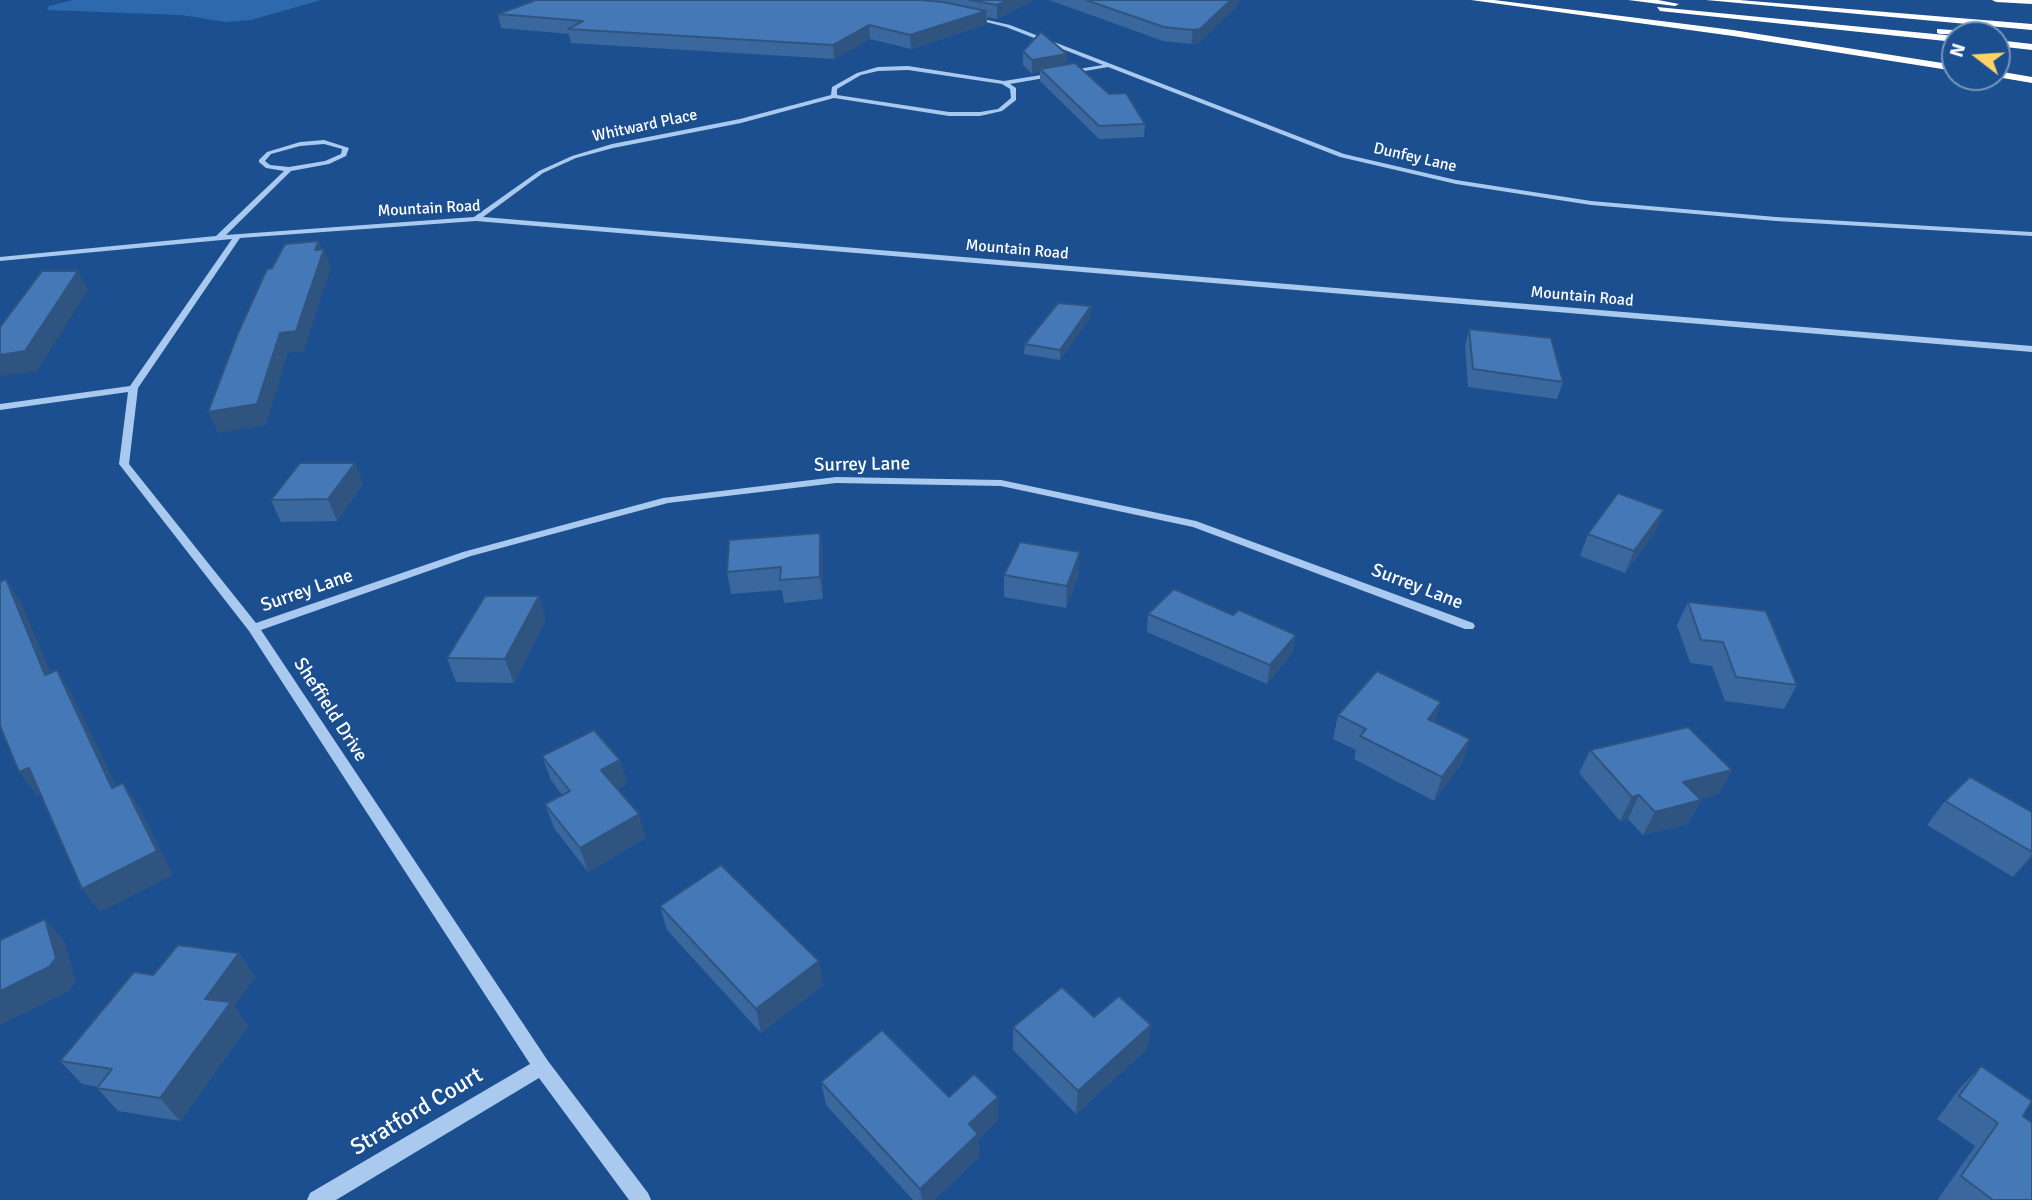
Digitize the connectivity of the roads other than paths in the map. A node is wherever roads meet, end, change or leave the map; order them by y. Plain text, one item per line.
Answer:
1 (1475, 0) edge
2 (1710, 0) edge
3 (1782, 0) edge
4 (1996, 0) edge
5 (2032, 2) edge
6 (1630, 3) edge
7 (965, 15) edge
8 (2032, 21) edge
9 (2032, 27) edge
10 (1941, 31) edge
11 (1941, 37) edge
12 (2011, 38) edge
13 (2032, 40) edge
14 (2011, 45) edge
15 (2032, 47) edge
16 (1107, 66) junction
17 (1941, 66) edge
18 (2011, 76) edge
19 (2032, 80) edge
20 (1004, 83) junction
21 (834, 96) junction
22 (289, 169) junction
23 (476, 219) junction
24 (2032, 234) edge
25 (238, 236) junction
26 (218, 238) junction
27 (0, 259) edge
28 (2032, 349) edge
29 (133, 387) junction
30 (0, 407) edge
31 (1469, 626) dead end
32 (253, 628) junction
33 (542, 1067) junction
34 (317, 1200) edge
35 (641, 1200) edge

1 - 17 highway
2 - 9 highway
3 - 8 highway
4 - 5 highway
6 - 10 highway
6 - 11 highway
7 - 16 street, Dunfey Lane
12 - 13 highway
14 - 15 highway
16 - 20 street, Whitward Place
16 - 24 street, Dunfey Lane
18 - 19 highway
20 - 21 street, Whitward Place
20 - 21 street, Whitward Place
21 - 23 street, Whitward Place
22 - 22 street
22 - 26 street
23 - 25 street, Mountain Road
23 - 28 street, Mountain Road
25 - 26 street, Mountain Road
25 - 29 street, Sheffield Drive
26 - 27 street, Mountain Road
29 - 30 street
29 - 32 street, Sheffield Drive
31 - 32 street, Surrey Lane
32 - 33 street, Sheffield Drive
33 - 34 street, Stratford Court
33 - 35 street, Sheffield Drive

